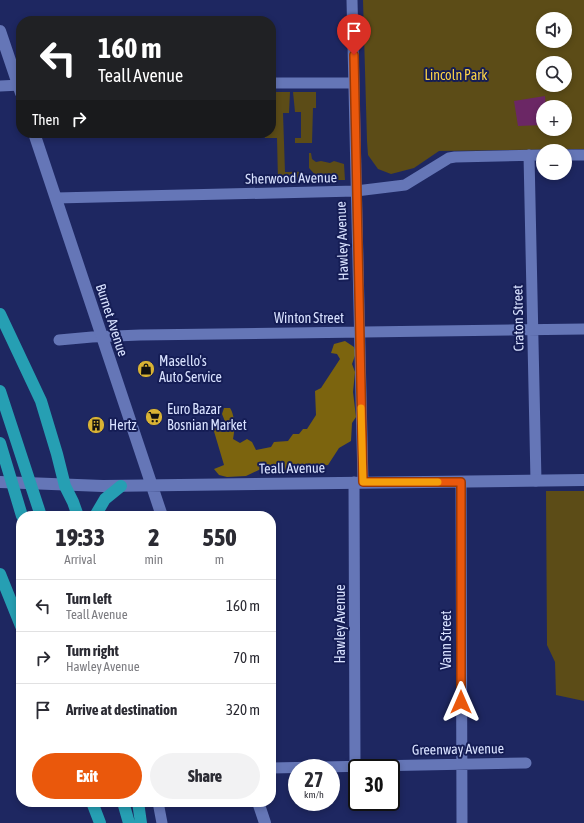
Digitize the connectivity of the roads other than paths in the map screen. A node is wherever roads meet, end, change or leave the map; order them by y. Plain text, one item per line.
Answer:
1 (352, 0) edge
2 (0, 31) edge
3 (16, 77) edge
4 (276, 82) edge
5 (354, 83) junction
6 (0, 86) edge
7 (16, 88) edge
8 (36, 138) edge
9 (529, 155) junction
10 (536, 155) edge
11 (572, 155) edge
12 (584, 155) edge
13 (356, 191) junction
14 (56, 198) junction
15 (0, 314) edge
16 (584, 329) edge
17 (534, 330) junction
18 (360, 333) junction
19 (102, 337) junction
20 (59, 340) dead end
21 (0, 391) edge
22 (2, 447) edge
23 (584, 480) edge
24 (536, 481) junction
25 (0, 482) edge
26 (358, 482) junction
27 (461, 482) junction
28 (152, 485) junction
29 (64, 486) junction
30 (122, 486) junction
31 (21, 511) edge
32 (39, 511) edge
33 (77, 511) edge
34 (98, 511) edge
35 (160, 511) edge
36 (0, 574) edge
37 (16, 614) edge
38 (355, 759) edge
39 (526, 763) dead end
40 (461, 764) junction
41 (400, 765) edge
42 (348, 766) edge
43 (276, 768) edge
44 (94, 807) edge
45 (102, 807) edge
46 (124, 807) edge
47 (139, 807) edge
48 (159, 807) edge
49 (260, 807) edge
50 (100, 823) edge
51 (106, 823) edge
52 (129, 823) edge
53 (141, 823) edge
54 (162, 823) edge
55 (266, 823) edge
56 (462, 823) edge

1 - 5 street, Hawley Avenue
2 - 3 street
4 - 5 street
5 - 13 street, Hawley Avenue
6 - 7 street
8 - 14 street, Burnet Avenue
9 - 10 street, Sherwood Avenue
9 - 13 street, Sherwood Avenue
9 - 17 street, Craton Street
11 - 12 street
13 - 14 street, Sherwood Avenue
13 - 18 street, Hawley Avenue
14 - 19 street, Burnet Avenue
15 - 29 highway
16 - 17 street, Winton Street
17 - 18 street, Winton Street
17 - 24 street, Craton Street
18 - 19 street, Winton Street
18 - 26 street, Hawley Avenue
19 - 20 street, Winton Street
19 - 28 street, Burnet Avenue
21 - 32 highway
22 - 31 highway
23 - 24 street, Teall Avenue
24 - 27 street, Teall Avenue
25 - 29 street, Teall Avenue
26 - 27 street, Teall Avenue
26 - 28 street, Teall Avenue
26 - 38 street, Hawley Avenue
27 - 40 street, Vann Street
28 - 30 street, Teall Avenue
28 - 35 street, Burnet Avenue
29 - 30 street, Teall Avenue
29 - 33 highway
30 - 34 highway
36 - 37 highway
39 - 40 street, Greenway Avenue
40 - 41 street, Greenway Avenue
40 - 56 street, Vann Street
42 - 43 street, Greenway Avenue
44 - 50 highway
45 - 51 highway
46 - 52 highway
47 - 53 highway
48 - 54 street
49 - 55 street

